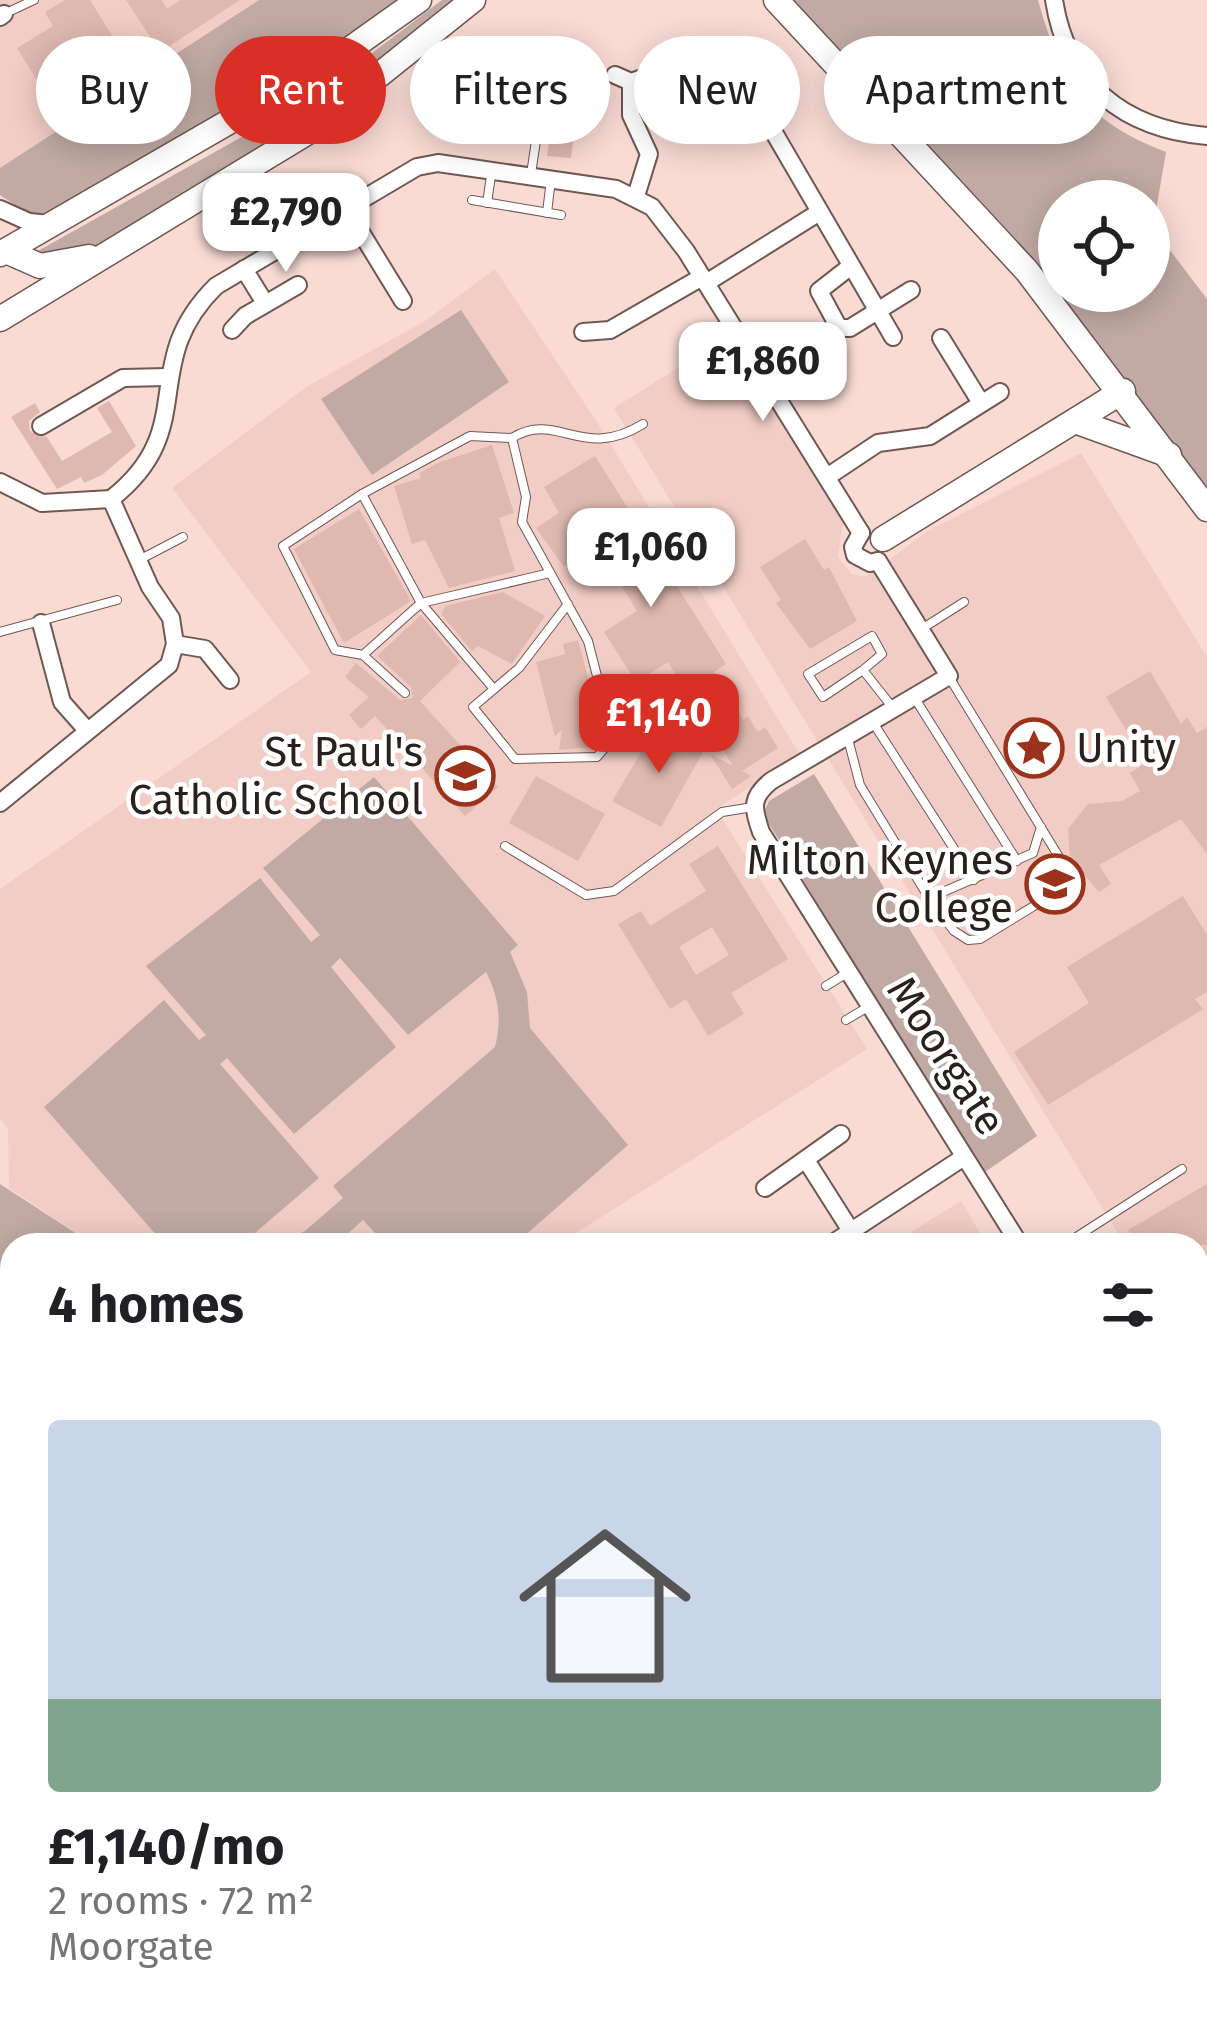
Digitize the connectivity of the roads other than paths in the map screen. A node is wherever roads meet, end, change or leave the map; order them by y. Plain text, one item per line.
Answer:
1 (419, 0) edge
2 (776, 0) edge
3 (1054, 0) edge
4 (472, 1) edge
5 (27, 2) edge
6 (2, 15) edge
7 (634, 77) edge
8 (634, 122) edge
9 (1207, 136) edge
10 (535, 144) edge
11 (644, 144) edge
12 (780, 144) edge
13 (492, 167) junction
14 (531, 174) junction
15 (551, 177) junction
16 (636, 196) junction
17 (472, 200) dead end
18 (487, 203) junction
19 (0, 208) edge
20 (346, 208) junction
21 (547, 213) junction
22 (818, 213) junction
23 (561, 215) dead end
24 (52, 224) junction
25 (122, 246) junction
26 (2, 250) edge
27 (851, 266) junction
28 (244, 269) junction
29 (704, 280) junction
30 (298, 284) dead end
31 (911, 290) dead end
32 (403, 301) dead end
33 (266, 303) junction
34 (878, 310) junction
35 (0, 319) edge
36 (232, 331) dead end
37 (583, 332) dead end
38 (893, 337) dead end
39 (941, 338) dead end
40 (167, 377) junction
41 (1123, 391) junction
42 (1000, 392) dead end
43 (981, 403) junction
44 (1075, 421) junction
45 (643, 424) dead end
46 (41, 426) dead end
47 (512, 438) junction
48 (1170, 455) junction
49 (827, 476) junction
50 (0, 482) edge
51 (362, 494) junction
52 (111, 499) junction
53 (1207, 509) edge
54 (183, 537) dead end
55 (874, 544) junction
56 (137, 561) junction
57 (550, 573) junction
58 (117, 600) dead end
59 (964, 602) dead end
60 (421, 603) junction
61 (568, 604) junction
62 (41, 623) junction
63 (920, 630) junction
64 (0, 632) edge
65 (175, 644) junction
66 (363, 655) junction
67 (863, 670) junction
68 (949, 676) junction
69 (230, 680) dead end
70 (493, 688) junction
71 (406, 693) dead end
72 (914, 697) junction
73 (605, 707) junction
74 (894, 709) junction
75 (872, 722) junction
76 (85, 728) junction
77 (847, 735) junction
78 (714, 747) dead end
79 (0, 803) edge
80 (753, 807) junction
81 (1042, 826) junction
82 (505, 846) dead end
83 (1017, 861) junction
84 (974, 880) junction
85 (929, 898) junction
86 (847, 973) junction
87 (826, 986) dead end
88 (868, 1007) junction
89 (846, 1020) dead end
90 (841, 1134) dead end
91 (964, 1157) junction
92 (806, 1160) junction
93 (1182, 1169) dead end
94 (766, 1188) dead end
95 (851, 1231) junction
96 (848, 1233) edge
97 (1013, 1233) edge
98 (1083, 1233) edge

1 - 24 street
2 - 41 street
3 - 9 street
4 - 25 street
5 - 6 lane
7 - 8 street
10 - 14 lane
11 - 16 street
12 - 22 street
13 - 14 street
13 - 18 lane
13 - 20 street
14 - 15 street
15 - 16 street
15 - 21 lane
16 - 29 street
17 - 18 lane
18 - 21 lane
19 - 24 street
20 - 28 street
20 - 32 street
21 - 23 lane
22 - 27 street
22 - 29 street
24 - 26 street
25 - 26 street
25 - 35 street
27 - 34 street
27 - 34 street
28 - 33 street
28 - 40 street
29 - 37 street
29 - 49 street
30 - 33 street
31 - 34 street
33 - 36 street
34 - 38 street
39 - 43 street
40 - 46 street
40 - 52 street
41 - 44 street
41 - 48 street
42 - 43 street
43 - 49 street
44 - 48 street
44 - 55 street
45 - 47 lane
47 - 51 lane
47 - 57 lane
48 - 53 street
49 - 55 street
50 - 52 street
51 - 60 lane
51 - 66 lane
52 - 56 street
54 - 56 lane
55 - 63 street
56 - 65 street
57 - 60 lane
57 - 61 lane
58 - 62 lane
59 - 63 lane
60 - 66 lane
60 - 70 lane
61 - 70 lane
61 - 73 lane
62 - 64 lane
62 - 76 street
63 - 68 street
65 - 69 street
65 - 76 street
66 - 71 lane
67 - 67 lane
67 - 74 lane
68 - 72 street
68 - 81 lane
70 - 73 lane
72 - 74 street
72 - 83 lane
73 - 78 lane
74 - 75 street
75 - 77 street
75 - 84 lane
76 - 79 street
77 - 80 street
77 - 85 lane
80 - 82 lane
80 - 86 street, Moorgate
81 - 83 lane
81 - 85 lane
83 - 84 lane
84 - 85 lane
86 - 87 lane
86 - 88 street, Moorgate
88 - 89 lane
88 - 91 street, Moorgate
90 - 92 street
91 - 95 street
91 - 97 street, Moorgate
92 - 94 street
92 - 95 street
93 - 98 lane
95 - 96 street

